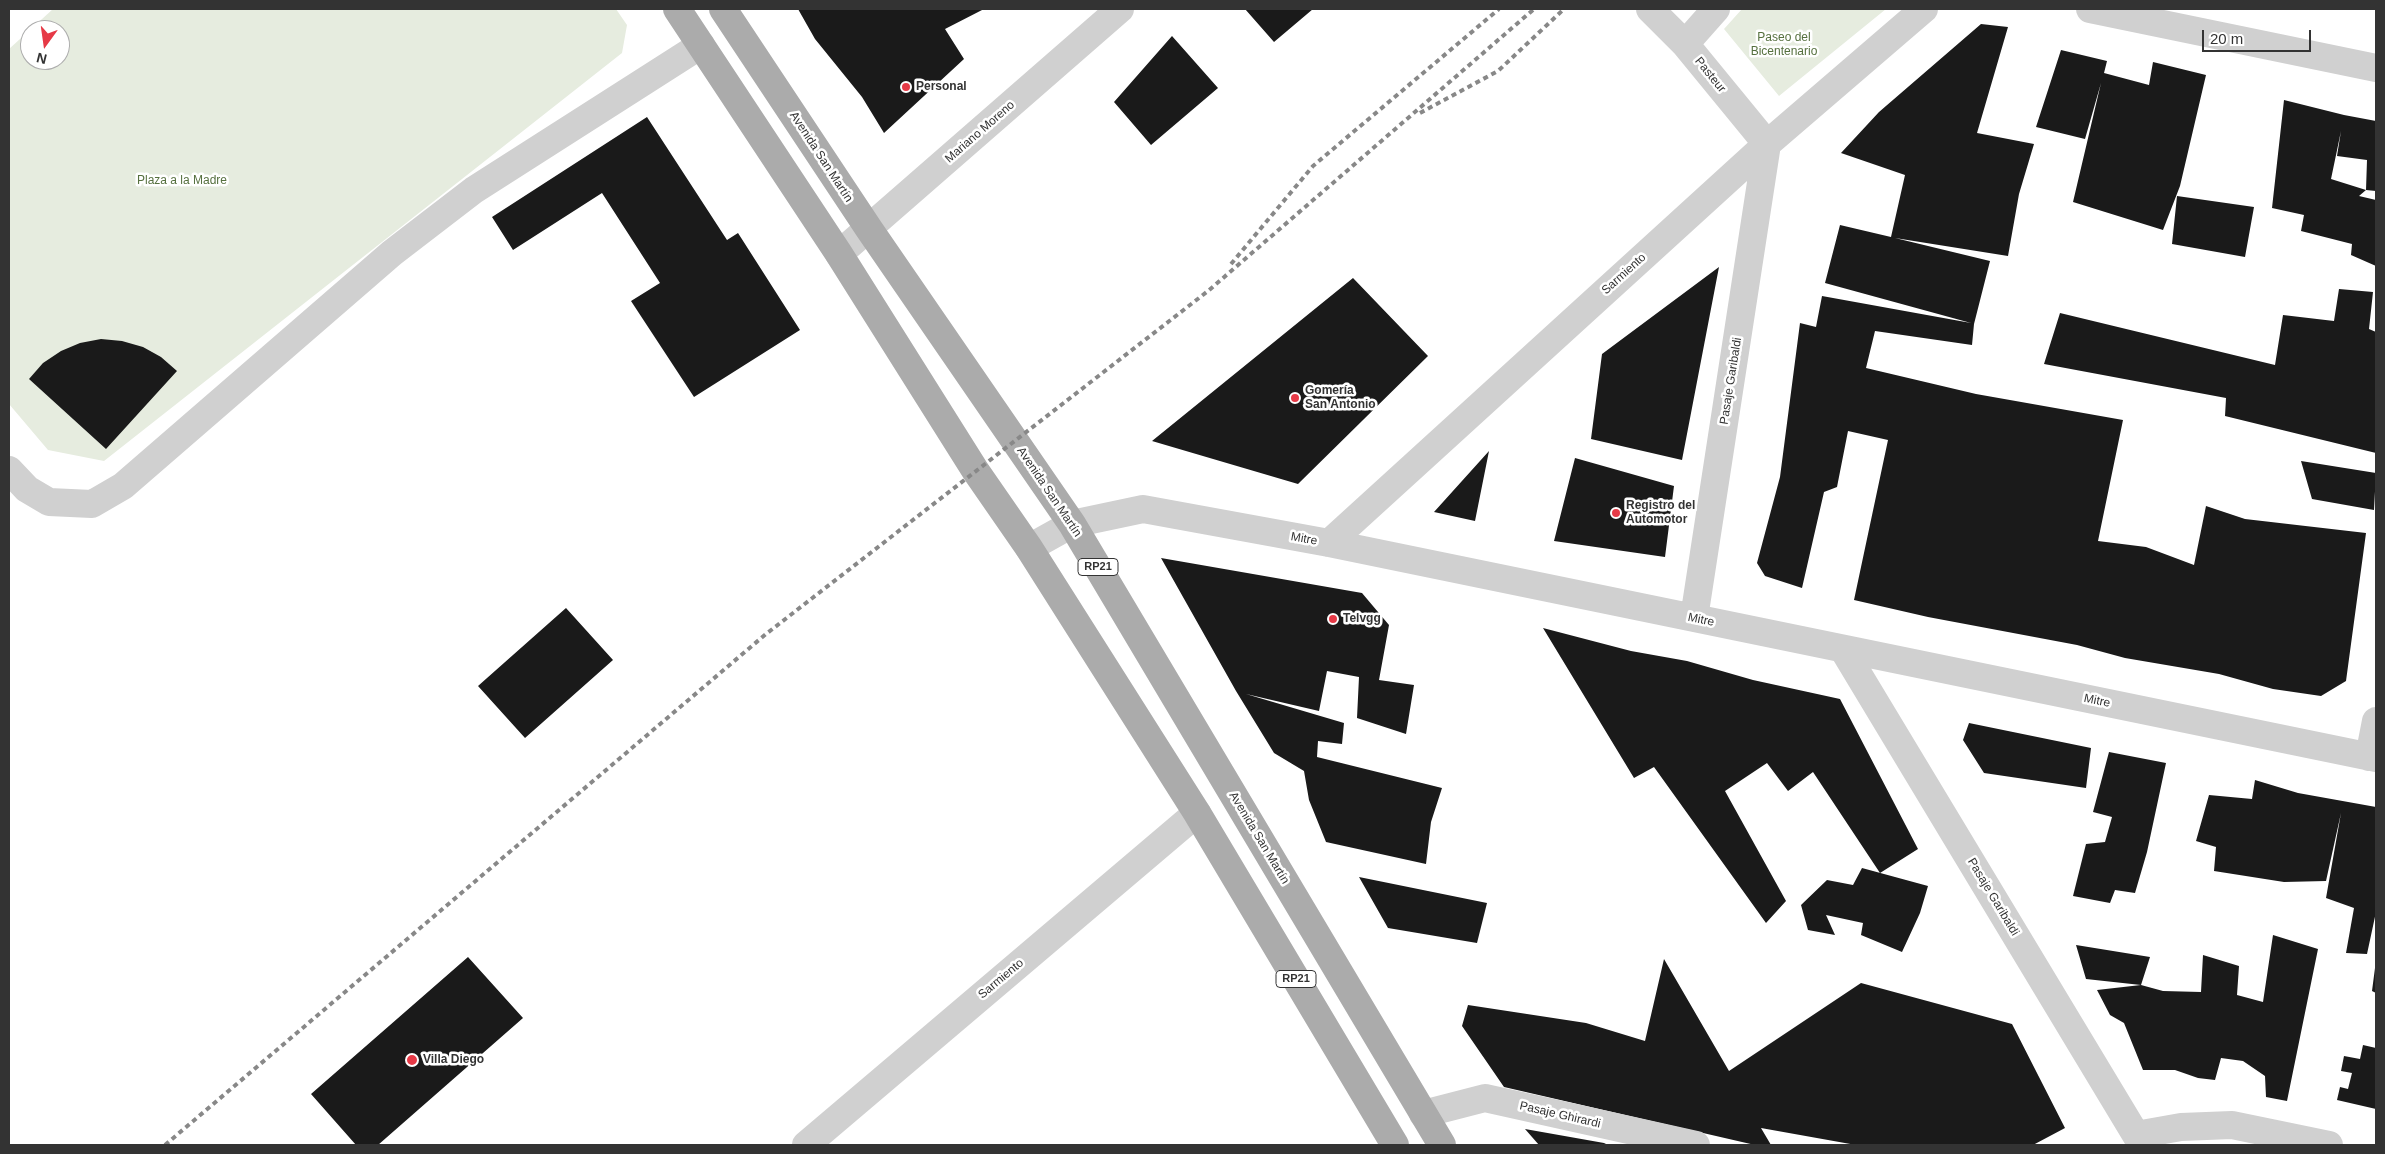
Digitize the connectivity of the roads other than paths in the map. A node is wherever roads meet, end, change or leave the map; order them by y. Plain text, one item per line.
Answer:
1 (677, 9) edge
2 (724, 9) edge
3 (1120, 9) edge
4 (1650, 9) edge
5 (1716, 9) edge
6 (1924, 9) edge
7 (2090, 9) edge
8 (1685, 44) junction
9 (701, 45) junction
10 (2376, 68) edge
11 (1767, 144) junction
12 (869, 229) junction
13 (839, 254) junction
14 (9, 470) edge
15 (1072, 524) junction
16 (1329, 543) junction
17 (1029, 548) junction
18 (1694, 618) junction
19 (1843, 649) junction
20 (2376, 721) edge
21 (2373, 758) edge
22 (1197, 813) junction
23 (1423, 1114) junction
24 (2139, 1140) edge
25 (806, 1145) edge
26 (1395, 1145) edge
27 (1442, 1145) edge
28 (1696, 1145) edge
29 (2329, 1145) edge

1 - 9 main road, RP21
2 - 12 main road, Avenida San Martín / RP21
3 - 12 street, Mariano Moreno
4 - 8 street, Pasteur
5 - 8 street
6 - 11 street, Sarmiento
7 - 10 street
8 - 11 street, Pasteur
9 - 13 main road, RP21
9 - 14 street
11 - 16 street, Sarmiento
11 - 18 street, Pasaje Garibaldi
12 - 13 street, Mariano Moreno
12 - 15 main road, Avenida San Martín / RP21
13 - 17 main road, RP21
15 - 16 street, Mitre
15 - 17 street, Mitre
15 - 23 main road, Avenida San Martín / RP21
16 - 18 street, Mitre
17 - 22 main road, RP21
18 - 19 street, Mitre
19 - 21 street, Mitre
19 - 24 street, Pasaje Garibaldi
20 - 21 street
22 - 25 street, Sarmiento
22 - 26 main road, RP21
23 - 27 main road, Avenida San Martín / RP21
23 - 28 street, Pasaje Ghirardi
24 - 29 street

